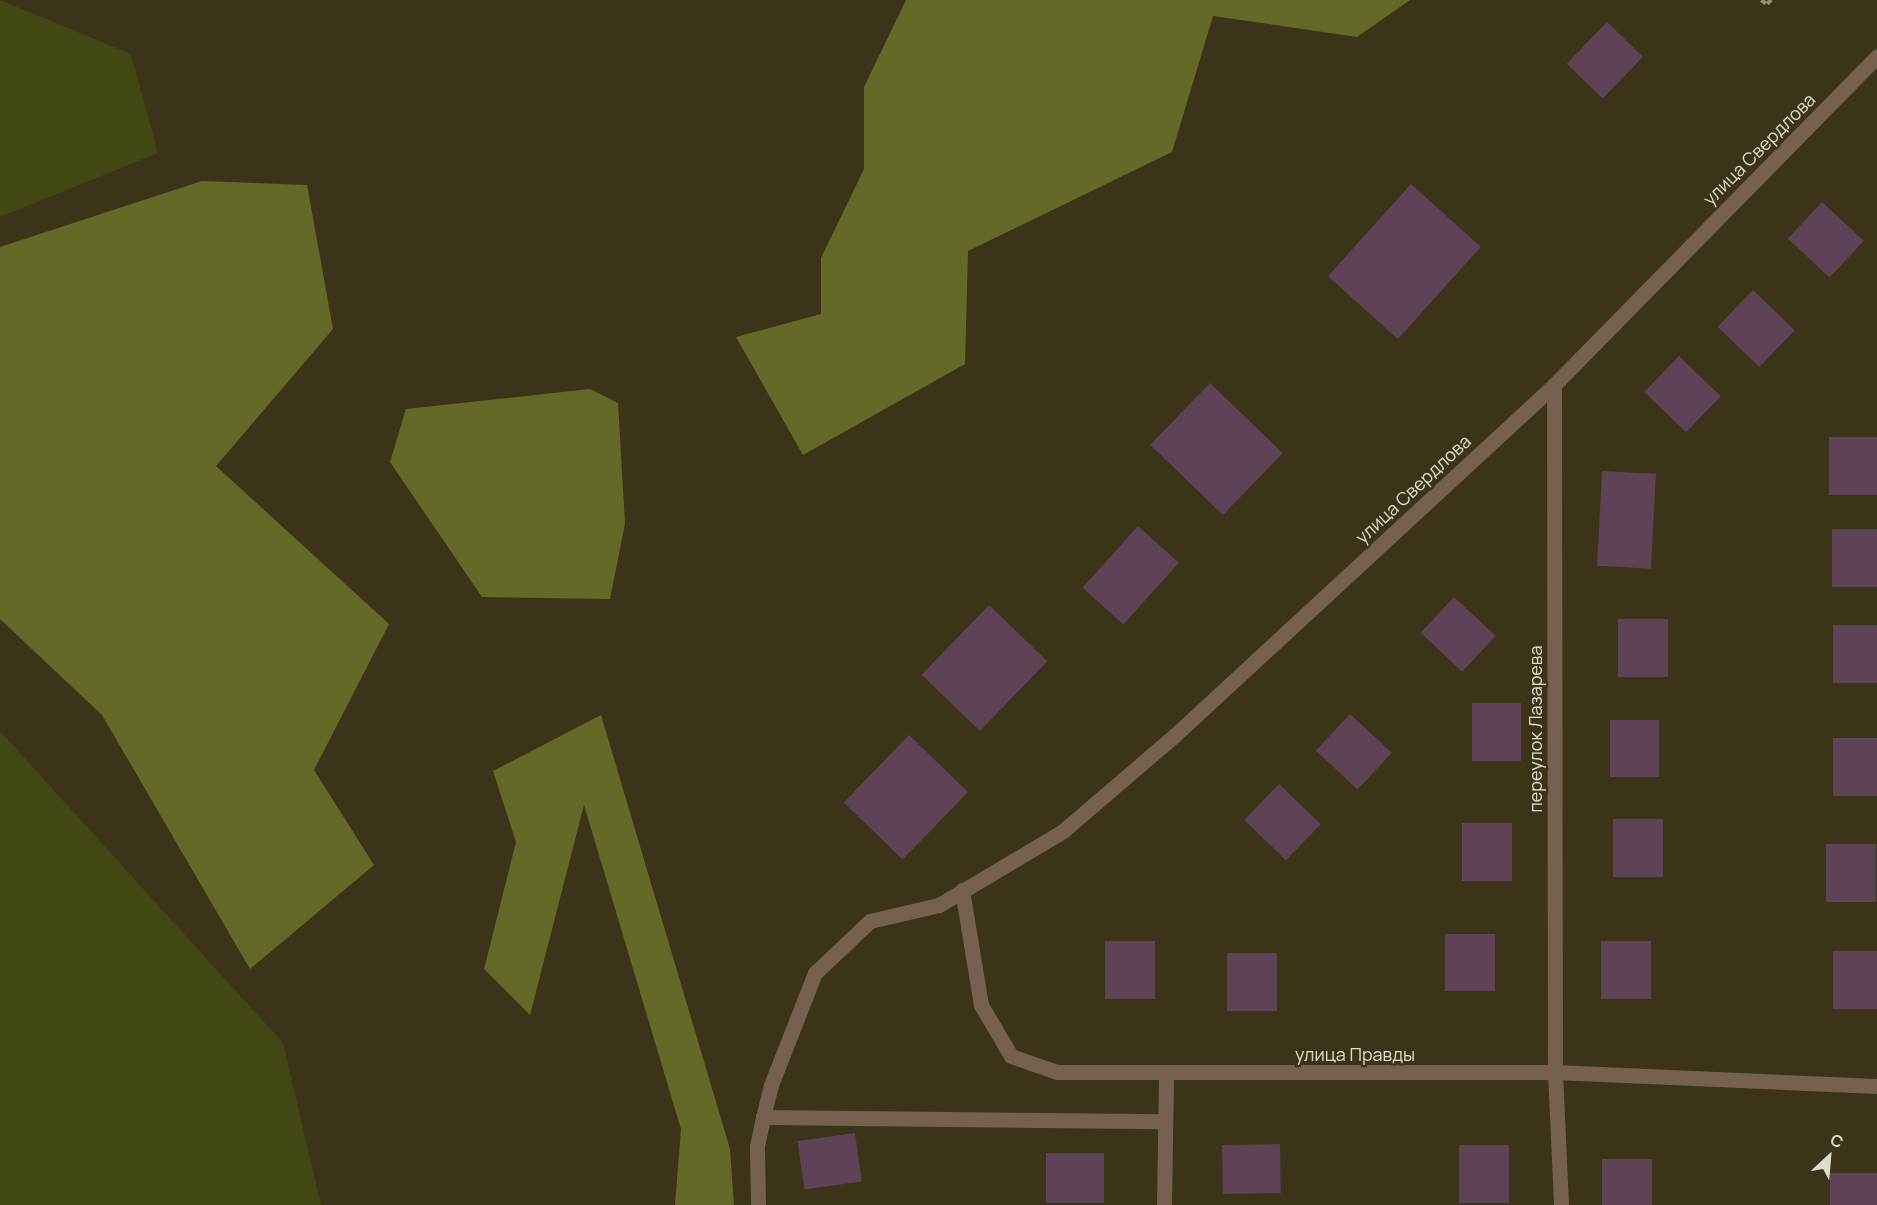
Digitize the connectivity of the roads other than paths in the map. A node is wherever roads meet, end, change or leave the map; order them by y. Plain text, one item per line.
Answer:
1 (1877, 56) edge
2 (1554, 385) junction
3 (962, 890) junction
4 (1555, 1072) junction
5 (1166, 1074) junction
6 (1877, 1086) edge
7 (763, 1117) junction
8 (1165, 1121) junction
9 (758, 1205) edge
10 (1164, 1205) edge
11 (1561, 1205) edge

1 - 2 street, улица Свердлова
2 - 3 street, улица Свердлова
2 - 4 street, переулок Лазарева
3 - 5 street, улица Правды
3 - 7 street, улица Свердлова
4 - 5 street, улица Правды
4 - 6 street, улица Правды
4 - 11 street, переулок Лазарева
5 - 8 street
7 - 8 street
7 - 9 street
8 - 10 street

